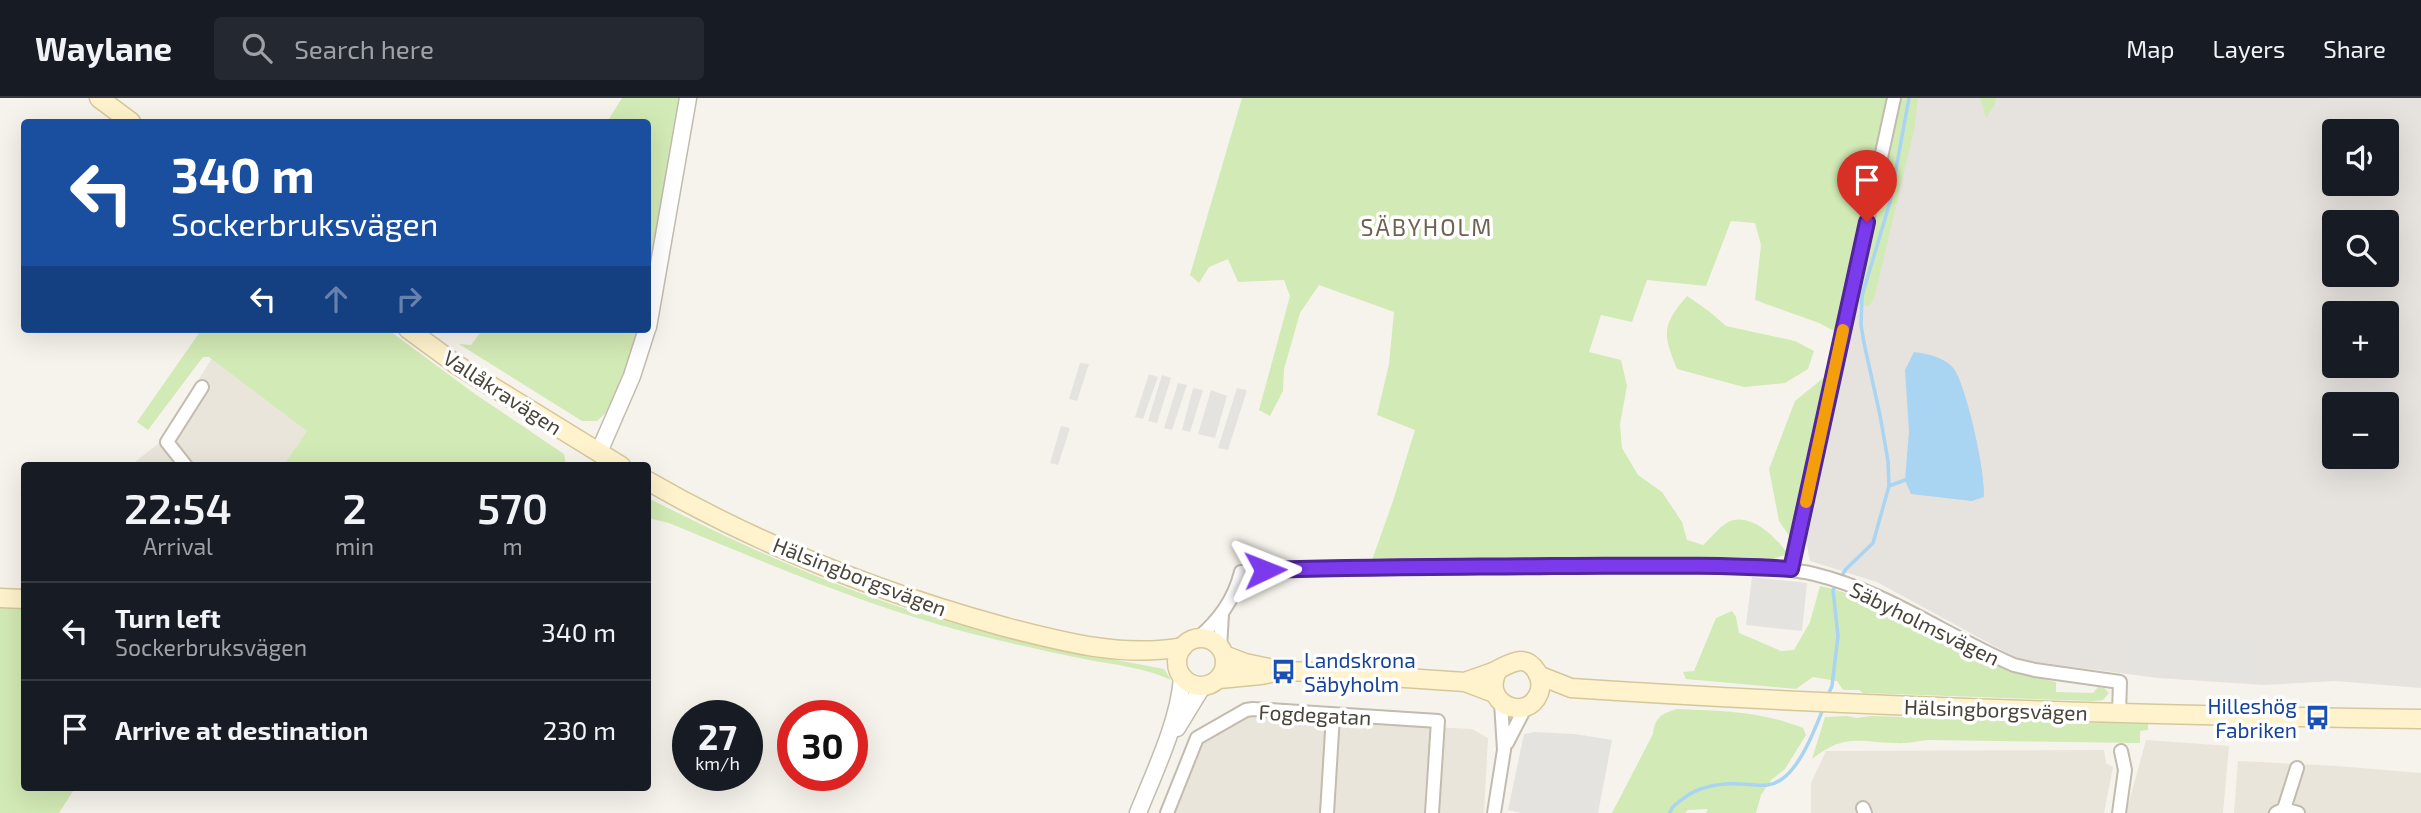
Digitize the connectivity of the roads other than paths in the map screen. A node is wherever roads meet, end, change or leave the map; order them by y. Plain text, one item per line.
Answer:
1 (99, 98) edge
2 (688, 98) edge
3 (1894, 98) edge
4 (127, 119) edge
5 (651, 306) edge
6 (413, 333) edge
7 (645, 333) edge
8 (202, 387) dead end
9 (595, 459) edge
10 (183, 462) edge
11 (651, 483) edge
12 (1791, 569) junction
13 (0, 598) edge
14 (21, 599) edge
15 (1223, 614) junction
16 (1190, 643) junction
17 (1124, 651) junction
18 (1222, 651) junction
19 (1498, 670) junction
20 (1280, 671) junction
21 (1180, 673) junction
22 (1538, 675) junction
23 (1219, 679) junction
24 (1465, 682) junction
25 (1202, 687) junction
26 (1571, 688) junction
27 (1497, 698) junction
28 (1531, 702) junction
29 (2119, 713) junction
30 (1334, 715) junction
31 (2421, 719) edge
32 (1504, 750) junction
33 (2121, 751) dead end
34 (1161, 758) junction
35 (2297, 768) dead end
36 (2280, 811) edge
37 (1140, 812) edge
38 (1167, 813) edge
39 (1327, 813) edge
40 (1432, 813) edge
41 (1494, 813) edge
42 (2119, 813) edge
43 (2298, 813) edge

1 - 4 main road
2 - 5 street
3 - 12 street
6 - 9 main road, Vallåkravägen
7 - 9 street
8 - 10 street
11 - 17 main road, Hälsingborgsvägen
12 - 15 street, Säbyholmsvägen
12 - 29 street, Säbyholmsvägen
13 - 14 main road
15 - 16 street, Säbyholmsvägen
15 - 18 street, Säbyholmsvägen
16 - 17 main road, Hälsingborgsvägen
16 - 18 main road
16 - 21 main road
17 - 21 main road, Hälsingborgsvägen
18 - 20 main road
18 - 23 main road
19 - 22 main road
19 - 24 main road
19 - 27 main road
20 - 23 main road
20 - 24 main road
21 - 25 main road
21 - 34 street
22 - 26 main road, Hälsingborgsvägen
22 - 28 main road
23 - 25 main road
24 - 27 main road
25 - 34 street
26 - 28 main road, Hälsingborgsvägen
26 - 29 main road, Hälsingborgsvägen
27 - 28 main road
27 - 32 street
28 - 32 street
29 - 31 main road, Hälsingborgsvägen
30 - 38 street, Fogdegatan
30 - 39 street
30 - 40 street, Fogdegatan
32 - 41 street
33 - 42 street
34 - 37 street
35 - 36 street
36 - 43 street

